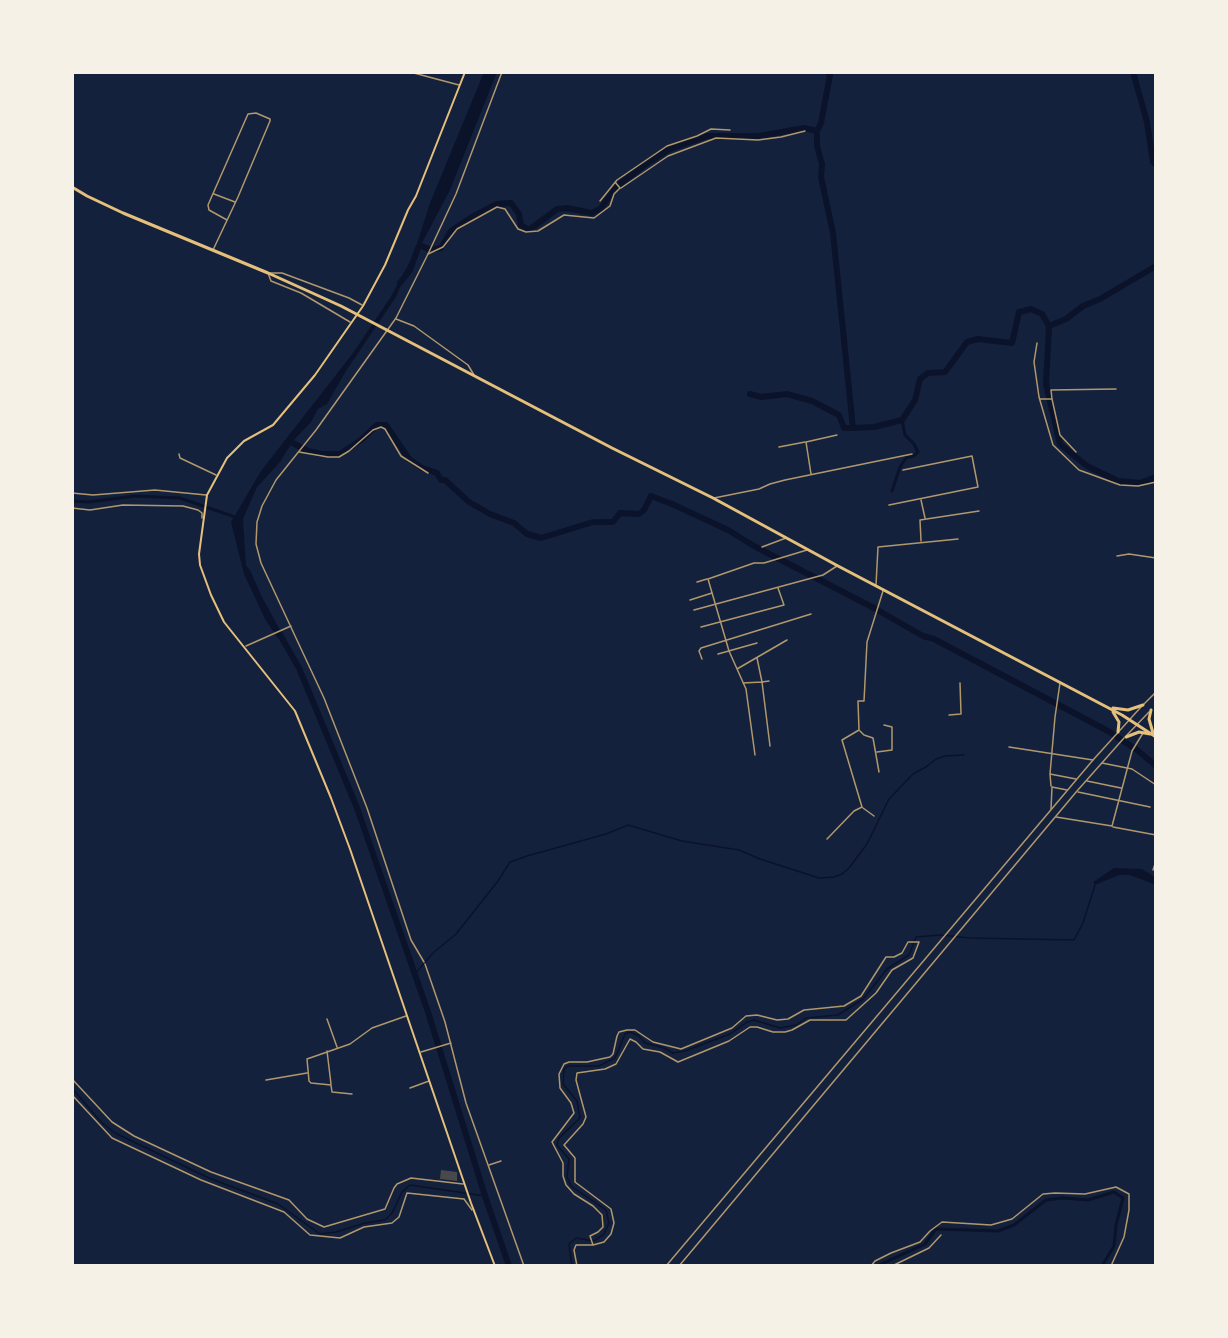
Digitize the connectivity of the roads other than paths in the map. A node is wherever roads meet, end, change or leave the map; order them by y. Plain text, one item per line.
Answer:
1 (410, 72) edge
2 (465, 72) edge
3 (502, 72) edge
4 (460, 86) junction
5 (730, 130) dead end
6 (805, 131) dead end
7 (615, 182) junction
8 (72, 187) edge
9 (620, 188) junction
10 (213, 194) junction
11 (600, 201) dead end
12 (236, 202) junction
13 (227, 220) junction
14 (213, 250) junction
15 (429, 253) junction
16 (267, 273) junction
17 (363, 306) junction
18 (396, 318) junction
19 (351, 323) junction
20 (1037, 343) dead end
21 (474, 375) junction
22 (1050, 386) dead end
23 (1116, 389) dead end
24 (1050, 390) junction
25 (1051, 399) junction
26 (1041, 400) junction
27 (837, 435) dead end
28 (806, 442) junction
29 (779, 447) dead end
30 (298, 451) junction
31 (1076, 452) dead end
32 (179, 454) dead end
33 (912, 454) dead end
34 (903, 470) dead end
35 (428, 473) dead end
36 (811, 475) junction
37 (216, 476) junction
38 (1156, 482) edge
39 (72, 493) edge
40 (207, 496) junction
41 (713, 498) junction
42 (921, 500) junction
43 (889, 506) dead end
44 (72, 507) edge
45 (979, 512) dead end
46 (202, 518) junction
47 (925, 518) junction
48 (787, 538) junction
49 (958, 539) dead end
50 (921, 541) junction
51 (762, 547) dead end
52 (808, 550) junction
53 (1117, 556) dead end
54 (1156, 558) edge
55 (838, 566) junction
56 (708, 579) junction
57 (697, 582) dead end
58 (876, 586) junction
59 (777, 587) junction
60 (884, 590) junction
61 (712, 593) junction
62 (690, 600) dead end
63 (715, 604) junction
64 (694, 610) dead end
65 (811, 614) dead end
66 (720, 622) junction
67 (291, 626) junction
68 (701, 627) dead end
69 (725, 640) junction
70 (787, 640) dead end
71 (757, 643) dead end
72 (245, 647) junction
73 (729, 651) junction
74 (718, 654) dead end
75 (757, 658) junction
76 (702, 659) dead end
77 (737, 670) junction
78 (769, 681) dead end
79 (762, 682) junction
80 (1060, 682) junction
81 (743, 683) junction
82 (960, 683) dead end
83 (1156, 692) edge
84 (1143, 705) junction
85 (1156, 705) edge
86 (1110, 708) junction
87 (1151, 710) junction
88 (949, 715) dead end
89 (1129, 719) junction
90 (1137, 724) junction
91 (884, 725) dead end
92 (859, 730) junction
93 (1144, 731) junction
94 (1118, 732) junction
95 (1126, 736) junction
96 (1155, 736) edge
97 (770, 746) dead end
98 (1009, 747) dead end
99 (1051, 752) junction
100 (876, 753) junction
101 (755, 755) dead end
102 (1093, 760) junction
103 (1102, 763) junction
104 (1127, 768) junction
105 (879, 772) dead end
106 (1050, 774) junction
107 (1077, 780) junction
108 (1086, 781) junction
109 (1156, 785) edge
110 (1052, 787) junction
111 (1122, 788) junction
112 (1068, 790) junction
113 (1077, 791) junction
114 (1118, 800) junction
115 (862, 807) junction
116 (1150, 807) dead end
117 (1051, 810) junction
118 (874, 816) dead end
119 (1056, 817) junction
120 (1039, 825) junction
121 (1112, 826) junction
122 (1044, 830) junction
123 (1156, 835) edge
124 (826, 839) dead end
125 (1156, 861) edge
126 (1153, 870) dead end
127 (915, 972) junction
128 (922, 978) junction
129 (407, 1016) junction
130 (327, 1019) dead end
131 (451, 1043) junction
132 (337, 1048) junction
133 (327, 1051) junction
134 (421, 1052) junction
135 (308, 1072) junction
136 (72, 1079) edge
137 (266, 1080) dead end
138 (430, 1081) junction
139 (331, 1085) junction
140 (410, 1088) dead end
141 (352, 1094) dead end
142 (72, 1095) edge
143 (501, 1161) dead end
144 (488, 1165) junction
145 (465, 1186) junction
146 (475, 1212) junction
147 (941, 1235) dead end
148 (592, 1244) junction
149 (495, 1266) edge
150 (524, 1266) edge
151 (577, 1266) edge
152 (666, 1266) edge
153 (679, 1266) edge
154 (871, 1266) edge
155 (892, 1266) edge
156 (1112, 1266) edge

1 - 4 street
2 - 4 main road
3 - 15 street
4 - 17 main road
5 - 7 street
6 - 9 street
7 - 9 street
7 - 11 street
8 - 14 highway
9 - 15 street
10 - 12 street
10 - 12 street
10 - 13 street
12 - 13 street
13 - 14 street
14 - 16 highway
15 - 18 street
16 - 17 street
16 - 19 street
16 - 21 highway
17 - 19 main road
18 - 21 street
18 - 30 street
19 - 37 main road
20 - 26 street
21 - 41 highway
22 - 24 street
23 - 24 street
24 - 25 street
25 - 26 street
25 - 31 street
26 - 38 street
27 - 28 street
28 - 29 street
28 - 36 street
30 - 35 street
30 - 67 street
32 - 37 street
33 - 36 street
34 - 42 street
36 - 41 street
37 - 40 main road
39 - 40 street
40 - 46 main road
41 - 48 highway
42 - 43 street
42 - 47 street
44 - 46 street
45 - 47 street
46 - 72 main road
47 - 50 street
48 - 51 street
48 - 52 highway
49 - 50 street
50 - 58 street
52 - 55 highway
52 - 56 street
53 - 54 street
55 - 58 highway
55 - 59 street
56 - 57 street
56 - 61 street
58 - 60 highway
59 - 63 street
59 - 66 street
60 - 80 highway
60 - 92 street
61 - 62 street
61 - 63 street
63 - 64 street
63 - 66 street
65 - 69 street
66 - 68 street
66 - 69 street
67 - 72 street
67 - 131 street
69 - 73 street
69 - 76 street
70 - 75 street
71 - 73 street
72 - 129 main road
73 - 74 street
73 - 77 street
75 - 77 street
75 - 79 street
77 - 81 street
78 - 79 street
79 - 81 street
79 - 97 street
80 - 86 highway
80 - 99 street
81 - 101 street
82 - 88 street
83 - 84 street
84 - 86 highway
84 - 89 street
85 - 87 street
86 - 89 highway
86 - 94 highway
87 - 90 street
87 - 96 highway
89 - 90 highway
89 - 94 street
90 - 93 highway
90 - 95 street
91 - 100 street
92 - 100 street
92 - 115 street
93 - 95 highway
93 - 96 highway
93 - 104 street
94 - 102 street
95 - 103 street
98 - 99 street
99 - 102 street
99 - 106 street
100 - 105 street
102 - 107 street
103 - 104 street
103 - 108 street
104 - 109 street
104 - 111 street
106 - 107 street
106 - 110 street
107 - 112 street
108 - 111 street
108 - 113 street
110 - 112 street
110 - 117 street
111 - 114 street
112 - 117 street
113 - 114 street
113 - 119 street
114 - 116 street
114 - 121 street
115 - 118 street
115 - 124 street
117 - 120 street
119 - 121 street
119 - 122 street
120 - 122 street
120 - 127 street
121 - 123 street
122 - 128 street
125 - 126 street
127 - 128 street
127 - 152 street
128 - 153 street
129 - 132 street
129 - 134 main road
130 - 132 street
131 - 134 street
131 - 144 street
132 - 133 street
133 - 135 street
133 - 139 street
134 - 138 main road
135 - 137 street
135 - 139 street
136 - 145 street
138 - 140 street
138 - 145 main road
139 - 141 street
142 - 146 street
143 - 144 street
144 - 150 street
145 - 146 main road
146 - 149 main road
147 - 155 street
148 - 148 street
148 - 151 street
154 - 156 street

